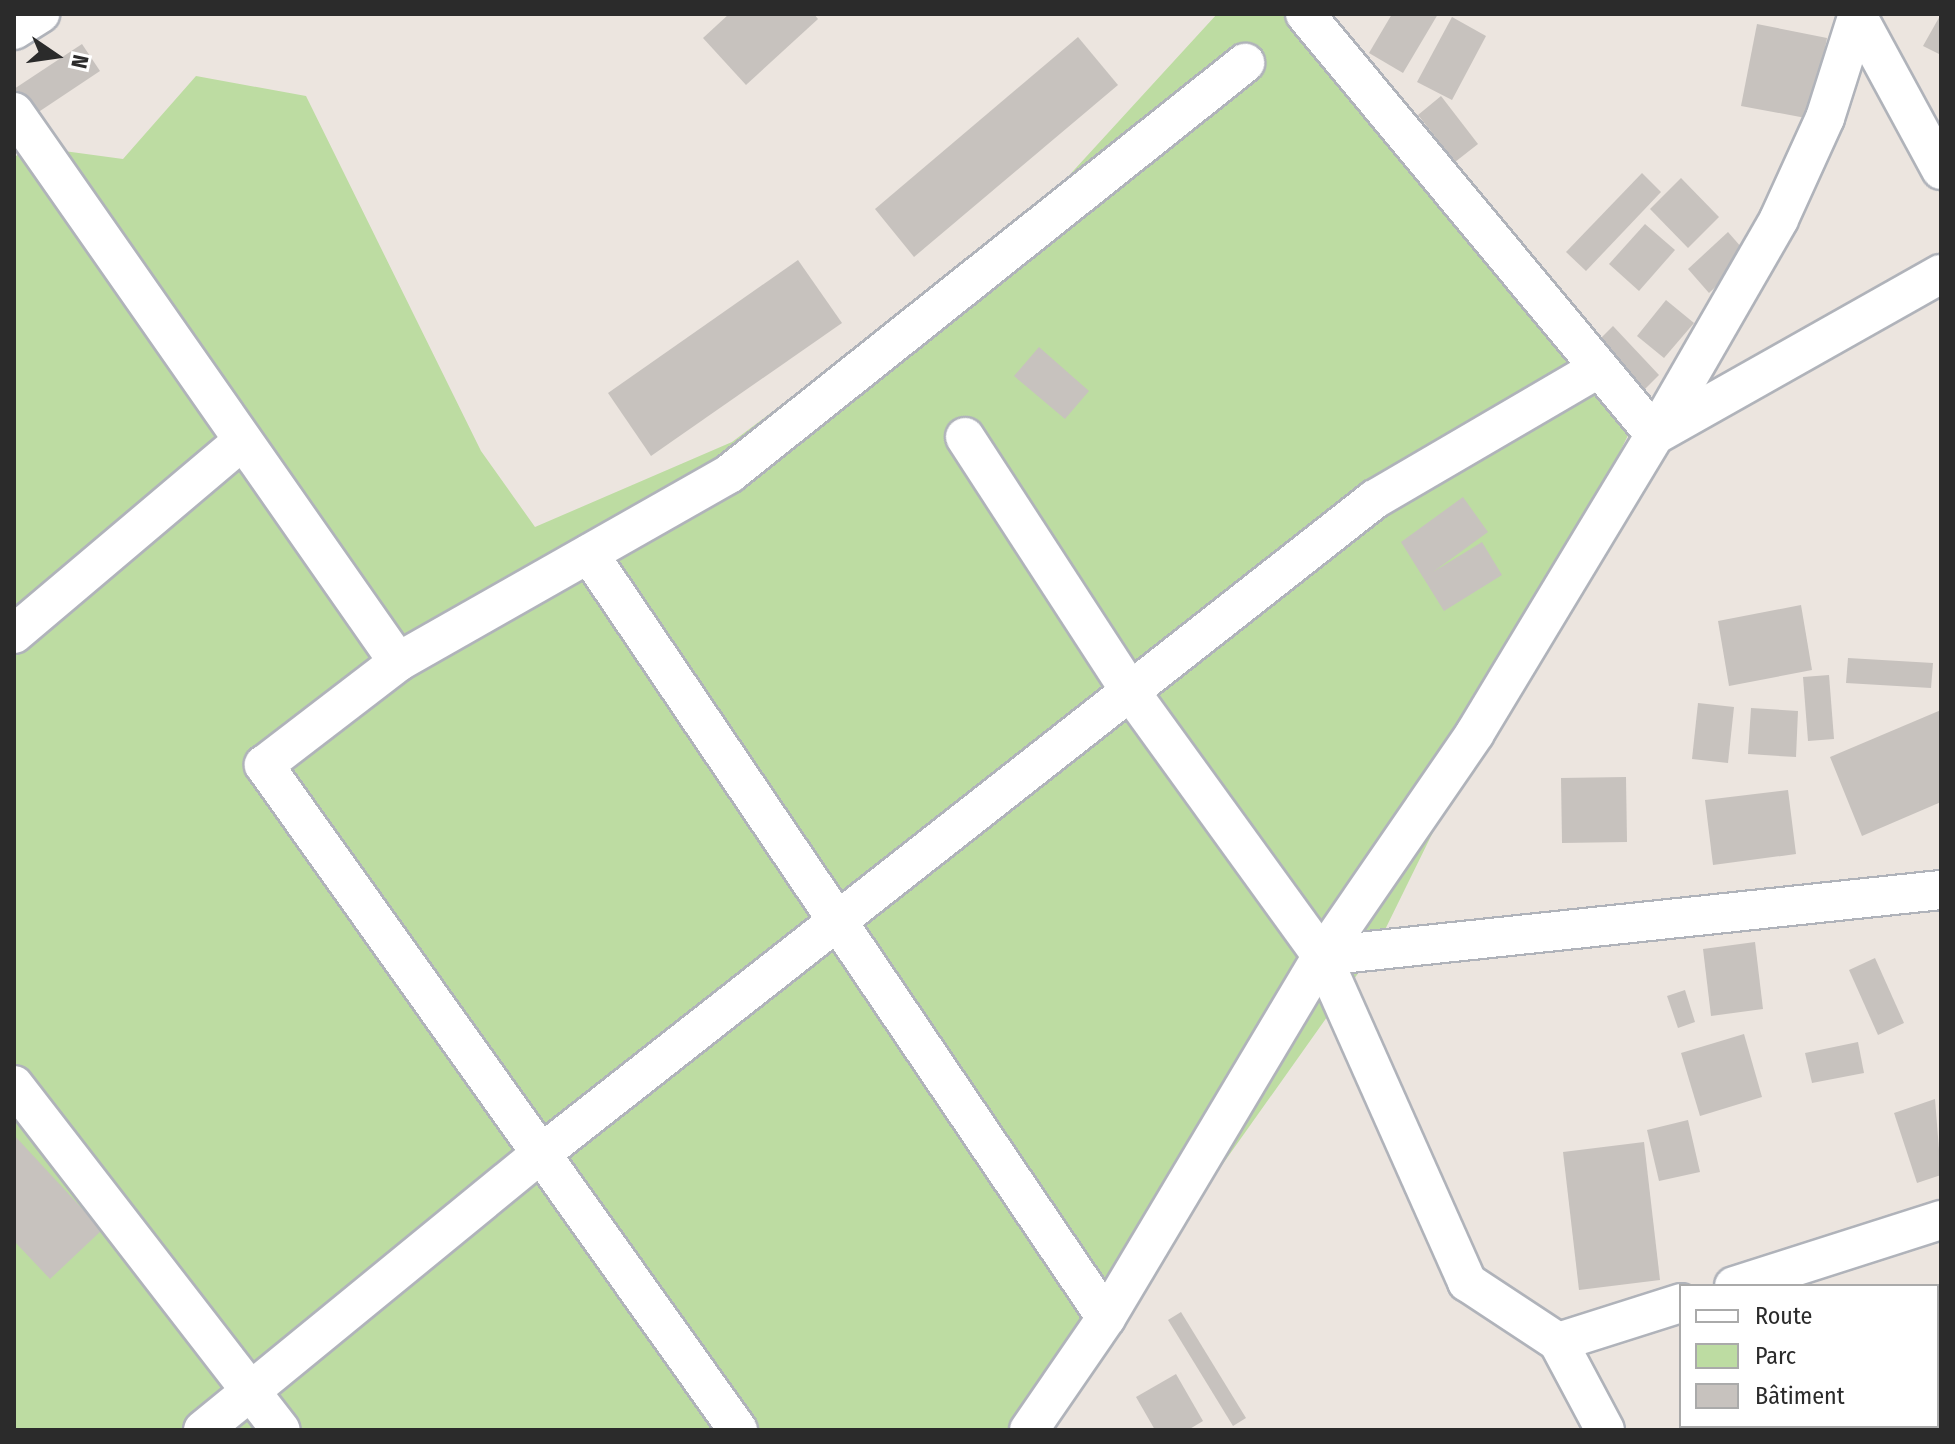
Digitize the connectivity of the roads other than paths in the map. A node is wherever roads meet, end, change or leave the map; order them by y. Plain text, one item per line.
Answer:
1 (40, 14) edge
2 (1305, 14) edge
3 (1859, 15) edge
4 (14, 30) edge
5 (1245, 63) dead end
6 (14, 112) edge
7 (1941, 170) edge
8 (1941, 274) edge
9 (1599, 368) junction
10 (1655, 435) junction
11 (965, 437) dead end
12 (242, 441) junction
13 (589, 554) junction
14 (14, 634) edge
15 (398, 662) junction
16 (1130, 691) junction
17 (1941, 890) edge
18 (834, 925) junction
19 (1322, 956) junction
20 (14, 1085) edge
21 (542, 1153) junction
22 (1941, 1220) edge
23 (1740, 1284) edge
24 (1679, 1304) edge
25 (1106, 1318) junction
26 (1558, 1342) junction
27 (250, 1392) junction
28 (1033, 1428) edge
29 (203, 1430) edge
30 (281, 1430) edge
31 (738, 1430) edge
32 (1605, 1430) edge

1 - 4 street
2 - 9 street
3 - 7 street
3 - 10 street
5 - 13 street
6 - 12 street
8 - 10 street
9 - 10 street
9 - 16 street
10 - 19 street
11 - 16 street
12 - 14 street
12 - 15 street
13 - 15 street
13 - 18 street
15 - 21 street
16 - 18 street
16 - 19 street
17 - 19 street
18 - 21 street
18 - 25 street
19 - 25 street
19 - 26 street
20 - 27 street
21 - 27 street
21 - 31 street
22 - 23 street
24 - 26 street
25 - 28 street
26 - 32 street
27 - 29 street
27 - 30 street

